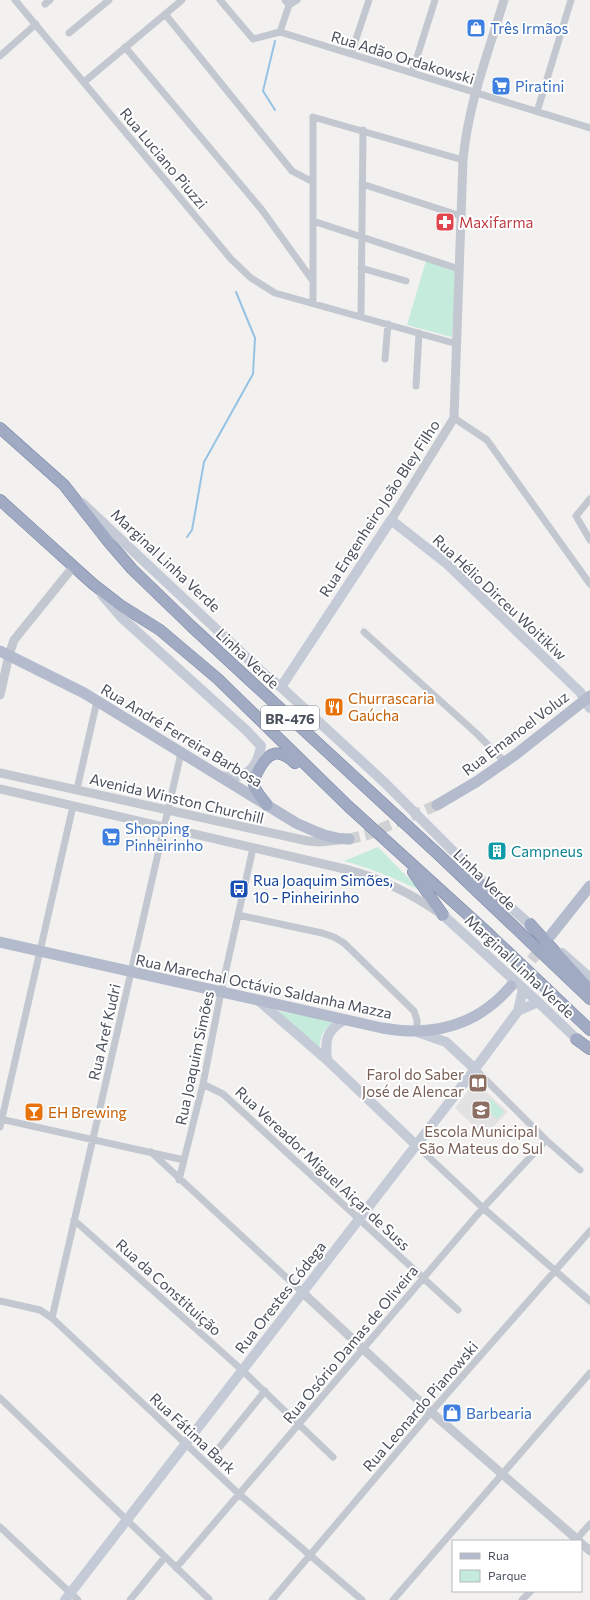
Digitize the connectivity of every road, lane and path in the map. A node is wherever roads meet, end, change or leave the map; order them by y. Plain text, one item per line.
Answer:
1 (16, 0) edge
2 (109, 0) edge
3 (182, 0) edge
4 (220, 0) edge
5 (297, 0) edge
6 (369, 0) edge
7 (435, 0) edge
8 (504, 0) edge
9 (571, 0) edge
10 (287, 2) edge
11 (165, 14) junction
12 (36, 24) junction
13 (280, 32) junction
14 (70, 33) dead end
15 (125, 47) junction
16 (1, 52) edge
17 (351, 54) junction
18 (412, 73) junction
19 (84, 82) junction
20 (475, 93) junction
21 (537, 112) junction
22 (590, 128) edge
23 (363, 130) junction
24 (463, 160) junction
25 (313, 182) junction
26 (362, 184) junction
27 (461, 216) junction
28 (313, 221) junction
29 (362, 237) junction
30 (361, 268) junction
31 (459, 269) junction
32 (313, 281) junction
33 (406, 281) dead end
34 (313, 303) junction
35 (361, 316) junction
36 (388, 324) junction
37 (419, 333) junction
38 (457, 344) junction
39 (385, 359) dead end
40 (416, 386) dead end
41 (454, 418) junction
42 (0, 428) edge
43 (71, 492) junction
44 (590, 499) edge
45 (0, 500) edge
46 (391, 520) junction
47 (590, 540) edge
48 (73, 567) junction
49 (93, 584) junction
50 (590, 584) edge
51 (364, 632) dead end
52 (4, 653) edge
53 (281, 686) junction
54 (0, 695) edge
55 (97, 701) junction
56 (588, 701) edge
57 (181, 752) junction
58 (505, 762) junction
59 (0, 772) edge
60 (219, 776) junction
61 (0, 789) edge
62 (77, 789) junction
63 (437, 804) tunnel mouth
64 (267, 805) junction
65 (73, 806) junction
66 (348, 806) junction
67 (168, 810) junction
68 (164, 827) junction
69 (349, 839) joint
70 (253, 848) junction
71 (439, 856) junction
72 (404, 858) junction
73 (590, 886) edge
74 (499, 896) junction
75 (238, 915) junction
76 (443, 915) junction
77 (530, 924) junction
78 (551, 935) tunnel mouth
79 (0, 942) edge
80 (40, 951) junction
81 (131, 972) junction
82 (590, 978) edge
83 (511, 986) tunnel mouth
84 (523, 989) junction
85 (590, 991) edge
86 (221, 992) junction
87 (590, 999) edge
88 (259, 1001) junction
89 (538, 1002) junction
90 (518, 1011) junction
91 (344, 1020) junction
92 (449, 1027) junction
93 (590, 1030) edge
94 (417, 1032) junction
95 (576, 1039) junction
96 (446, 1042) junction
97 (590, 1048) edge
98 (590, 1052) edge
99 (327, 1060) junction
100 (475, 1069) junction
101 (203, 1084) junction
102 (1, 1119) edge
103 (0, 1127) edge
104 (93, 1139) junction
105 (546, 1140) junction
106 (416, 1145) junction
107 (151, 1152) junction
108 (184, 1160) junction
109 (580, 1170) dead end
110 (180, 1180) junction
111 (483, 1208) junction
112 (359, 1218) junction
113 (74, 1220) junction
114 (590, 1231) edge
115 (556, 1271) junction
116 (424, 1278) junction
117 (302, 1292) junction
118 (0, 1301) edge
119 (590, 1301) edge
120 (458, 1310) dead end
121 (52, 1318) junction
122 (363, 1349) junction
123 (242, 1370) junction
124 (590, 1373) edge
125 (265, 1391) junction
126 (0, 1398) edge
127 (431, 1412) junction
128 (300, 1424) junction
129 (186, 1444) junction
130 (214, 1454) dead end
131 (333, 1457) dead end
132 (502, 1474) junction
133 (239, 1494) junction
134 (126, 1520) junction
135 (590, 1524) edge
136 (0, 1527) edge
137 (577, 1540) edge
138 (579, 1540) edge
139 (582, 1544) edge
140 (590, 1551) edge
141 (310, 1556) junction
142 (165, 1557) junction
143 (176, 1568) junction
144 (529, 1592) edge
145 (71, 1598) edge
146 (209, 1599) dead end
147 (130, 1600) edge
148 (272, 1600) edge
149 (362, 1600) edge
150 (393, 1600) edge
151 (522, 1600) edge

1 - 12 street, Rua Luciano Piuzzi
2 - 14 street
3 - 11 street
4 - 13 street
5 - 10 street
6 - 17 street
7 - 18 street
8 - 20 street, Rua Engenheiro João Bley Filho
9 - 21 street
10 - 13 street
11 - 15 street
11 - 25 street
12 - 16 street
12 - 19 street, Rua Luciano Piuzzi
13 - 17 street, Rua Adão Ordakowski
15 - 19 street
15 - 32 street
17 - 18 street, Rua Adão Ordakowski
18 - 20 street, Rua Adão Ordakowski
19 - 34 street, Rua Luciano Piuzzi
20 - 21 street, Rua Adão Ordakowski
20 - 24 street, Rua Engenheiro João Bley Filho
21 - 22 street, Rua Adão Ordakowski
23 - 24 street
23 - 25 street
23 - 26 street
24 - 27 street, Rua Engenheiro João Bley Filho
25 - 28 street
26 - 27 street
26 - 29 street
27 - 31 street, Rua Engenheiro João Bley Filho
28 - 29 street
28 - 32 street
29 - 30 street
29 - 31 street
30 - 33 street
30 - 35 street
31 - 38 street, Rua Engenheiro João Bley Filho
32 - 34 street
34 - 35 street, Rua Luciano Piuzzi
35 - 36 street, Rua Luciano Piuzzi
36 - 37 street, Rua Luciano Piuzzi
36 - 39 street
37 - 38 street, Rua Luciano Piuzzi
37 - 40 street
38 - 41 street, Rua Engenheiro João Bley Filho
41 - 46 street, Rua Engenheiro João Bley Filho
41 - 50 street
42 - 43 highway, Linha Verde / BR-476
43 - 53 main road, Marginal Linha Verde
43 - 71 highway, Linha Verde / BR-476
44 - 47 street
45 - 48 highway, BR-476
46 - 53 main road, Rua Engenheiro João Bley Filho
46 - 56 main road, Rua Hélio Dirceu Woitikiw
48 - 49 highway, BR-476
48 - 52 street
49 - 60 main road
49 - 66 highway, BR-476
51 - 58 street
52 - 54 street
52 - 55 main road, Rua André Ferreira Barbosa
53 - 74 main road, Marginal Linha Verde
55 - 57 main road, Rua André Ferreira Barbosa
55 - 62 street
56 - 58 main road, Rua Emanoel Voluz
57 - 60 main road, Rua André Ferreira Barbosa
57 - 67 street, Rua Aref Kudri
58 - 63 main road, Rua Emanoel Voluz
59 - 62 street, Avenida Winston Churchill
60 - 64 main road, Rua André Ferreira Barbosa
61 - 65 street, Avenida Winston Churchill
62 - 67 street, Avenida Winston Churchill
64 - 66 highway
64 - 69 main road, Rua André Ferreira Barbosa
65 - 68 street, Avenida Winston Churchill
65 - 80 street
66 - 72 highway, BR-476
67 - 68 street, Rua Aref Kudri
67 - 69 street, Avenida Winston Churchill
68 - 70 street, Avenida Winston Churchill
68 - 81 street, Rua Aref Kudri
70 - 75 street, Rua Joaquim Simões
70 - 76 street, Avenida Winston Churchill
71 - 74 highway
71 - 87 highway, Linha Verde / BR-476
72 - 76 highway
72 - 93 highway, BR-476
73 - 78 main road
74 - 77 main road, Marginal Linha Verde
75 - 86 street, Rua Joaquim Simões
75 - 94 street
76 - 84 main road, Marginal Linha Verde
77 - 82 main road, Marginal Linha Verde
77 - 85 highway
79 - 80 main road, Rua Marechal Octávio Saldanha Mazza
80 - 81 main road, Rua Marechal Octávio Saldanha Mazza
80 - 102 street
81 - 86 main road, Rua Marechal Octávio Saldanha Mazza
81 - 104 street, Rua Aref Kudri
83 - 92 main road, Rua Marechal Octávio Saldanha Mazza
84 - 89 main road, Marginal Linha Verde
84 - 90 main road, Rua Orestes Códega
86 - 88 main road, Rua Marechal Octávio Saldanha Mazza
86 - 101 street, Rua Joaquim Simões
88 - 91 main road, Rua Marechal Octávio Saldanha Mazza
88 - 99 main road
89 - 90 main road, Rua Orestes Códega
89 - 95 main road, Marginal Linha Verde
90 - 100 main road, Rua Orestes Códega
91 - 94 main road, Rua Marechal Octávio Saldanha Mazza
91 - 99 main road
92 - 94 main road, Rua Marechal Octávio Saldanha Mazza
92 - 96 main road
94 - 96 main road
95 - 97 highway
95 - 98 main road, Marginal Linha Verde
96 - 100 main road
99 - 106 main road
100 - 105 street
100 - 106 main road, Rua Orestes Códega
101 - 108 street, Rua Joaquim Simões
101 - 112 street, Rua Vereador Miguel Aiçar de Suss
102 - 103 street
102 - 104 street
104 - 107 street
104 - 113 street, Rua Aref Kudri
105 - 109 street
105 - 111 street, Rua Osório Damas de Oliveira
106 - 111 street
106 - 112 main road, Rua Orestes Códega
107 - 108 street
107 - 110 street
108 - 110 street, Rua Joaquim Simões
110 - 117 street
111 - 115 street
111 - 116 street, Rua Osório Damas de Oliveira
112 - 116 street, Rua Vereador Miguel Aiçar de Suss
112 - 117 main road, Rua Orestes Códega
113 - 121 street, Rua Aref Kudri
113 - 123 street, Rua da Constituição
114 - 115 street, Rua Leonardo Pianowski
115 - 119 street
115 - 127 street, Rua Leonardo Pianowski
116 - 120 street, Rua Vereador Miguel Aiçar de Suss
116 - 122 street, Rua Osório Damas de Oliveira
117 - 122 street
117 - 123 main road, Rua Orestes Códega
118 - 121 street, Rua Fátima Bark
121 - 129 street, Rua Fátima Bark
122 - 127 street
122 - 128 street, Rua Osório Damas de Oliveira
123 - 125 street, Rua da Constituição
123 - 129 main road, Rua Orestes Códega
124 - 132 street
125 - 128 street, Rua da Constituição
125 - 130 street
126 - 134 street
127 - 132 street
127 - 141 street, Rua Leonardo Pianowski
128 - 131 street, Rua da Constituição
128 - 133 street, Rua Osório Damas de Oliveira
129 - 133 street, Rua Fátima Bark
129 - 134 main road, Rua Orestes Códega
132 - 137 street
132 - 150 street
133 - 141 street, Rua Fátima Bark
133 - 143 street, Rua Osório Damas de Oliveira
134 - 142 street
134 - 145 main road, Rua Orestes Códega
135 - 138 street
136 - 145 street
139 - 140 street
141 - 148 street, Rua Leonardo Pianowski
141 - 149 street, Rua Fátima Bark
142 - 143 street
142 - 147 street
143 - 146 street
144 - 151 street

